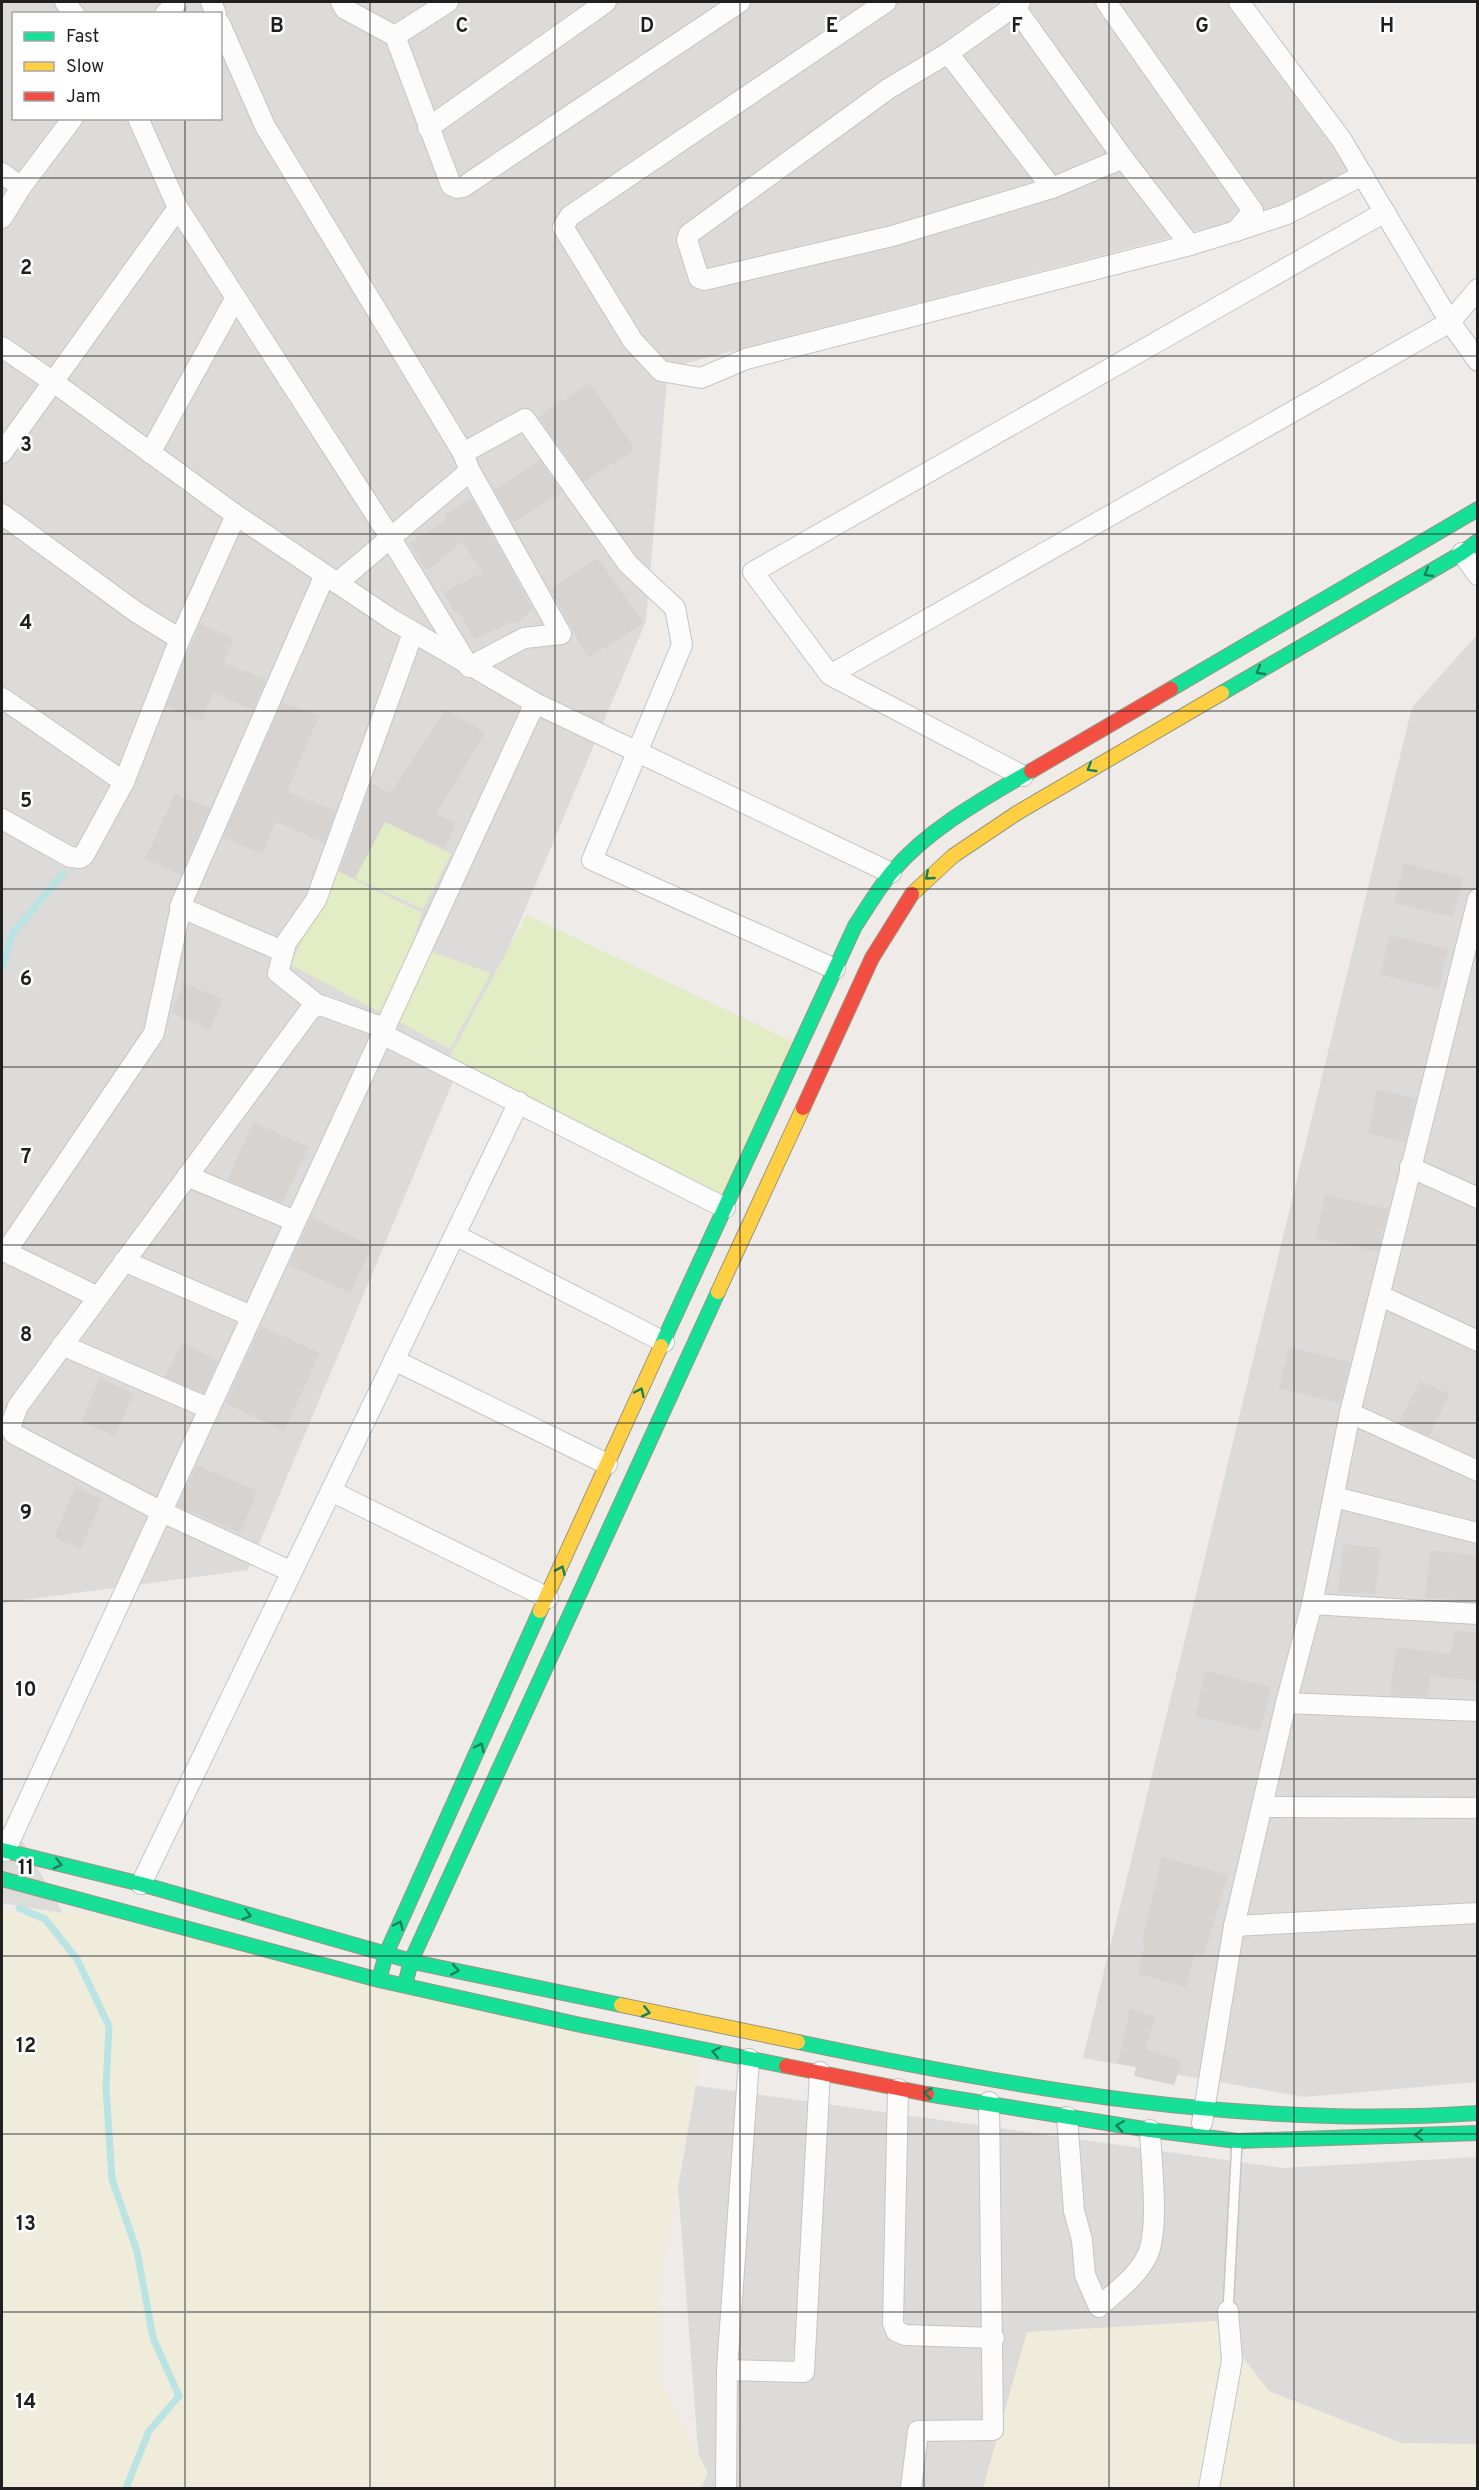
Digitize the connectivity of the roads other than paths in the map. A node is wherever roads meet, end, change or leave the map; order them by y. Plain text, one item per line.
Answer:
1 (341, 2) edge
2 (448, 2) edge
3 (606, 2) edge
4 (740, 2) edge
5 (886, 2) edge
6 (1106, 2) edge
7 (1239, 2) edge
8 (1017, 4) edge
9 (222, 29) edge
10 (394, 36) junction
11 (948, 53) junction
12 (71, 120) edge
13 (139, 120) edge
14 (428, 128) junction
15 (1123, 158) junction
16 (2, 173) edge
17 (1363, 175) junction
18 (21, 187) junction
19 (1052, 188) junction
20 (178, 208) junction
21 (1385, 212) junction
22 (2, 218) edge
23 (1236, 231) junction
24 (1190, 245) junction
25 (1478, 288) edge
26 (235, 299) junction
27 (1450, 322) junction
28 (2, 347) edge
29 (1478, 361) edge
30 (52, 381) junction
31 (2, 453) edge
32 (150, 453) junction
33 (466, 461) junction
34 (1478, 510) edge
35 (2, 514) edge
36 (236, 515) junction
37 (390, 537) junction
38 (1470, 547) edge
39 (1478, 575) edge
40 (330, 580) junction
41 (413, 633) junction
42 (180, 639) junction
43 (468, 667) junction
44 (830, 675) junction
45 (2, 698) edge
46 (535, 703) junction
47 (636, 752) junction
48 (1023, 776) junction
49 (124, 782) junction
50 (2, 819) edge
51 (891, 873) junction
52 (1478, 899) edge
53 (180, 907) junction
54 (282, 951) junction
55 (835, 969) junction
56 (318, 1005) junction
57 (383, 1031) junction
58 (519, 1102) junction
59 (1410, 1167) junction
60 (187, 1176) junction
61 (1478, 1198) edge
62 (725, 1208) junction
63 (295, 1221) junction
64 (455, 1235) junction
65 (4, 1251) edge
66 (124, 1261) junction
67 (1381, 1296) junction
68 (98, 1297) junction
69 (251, 1316) junction
70 (1478, 1341) edge
71 (664, 1342) junction
72 (62, 1345) junction
73 (394, 1360) junction
74 (208, 1408) junction
75 (1350, 1413) junction
76 (607, 1464) junction
77 (1478, 1471) edge
78 (331, 1491) junction
79 (1334, 1497) junction
80 (160, 1510) junction
81 (1478, 1533) edge
82 (290, 1571) junction
83 (548, 1598) junction
84 (1312, 1604) junction
85 (1478, 1614) edge
86 (1286, 1703) junction
87 (1478, 1711) edge
88 (1262, 1807) junction
89 (1478, 1808) edge
90 (3, 1850) edge
91 (2, 1879) edge
92 (141, 1884) junction
93 (1478, 1913) edge
94 (1234, 1926) junction
95 (386, 1954) junction
96 (411, 1961) junction
97 (379, 1980) junction
98 (405, 1985) junction
99 (749, 2059) junction
100 (820, 2072) junction
101 (898, 2089) junction
102 (989, 2102) junction
103 (1204, 2111) junction
104 (1478, 2113) edge
105 (1067, 2117) junction
106 (1150, 2130) junction
107 (1478, 2133) edge
108 (1199, 2138) junction
109 (1237, 2141) junction
110 (1228, 2311) joint
111 (994, 2338) junction
112 (727, 2370) junction
113 (726, 2488) edge
114 (911, 2488) edge
115 (1209, 2488) edge

1 - 10 street
2 - 10 street
3 - 14 street
4 - 14 street
5 - 24 street
6 - 23 street
7 - 17 street
8 - 11 street
8 - 15 street
9 - 33 street
10 - 14 street
11 - 19 street
11 - 19 street
12 - 18 street
13 - 20 street
15 - 19 street
15 - 24 street
16 - 18 street
17 - 21 street
17 - 23 street
18 - 22 street
20 - 26 street
20 - 30 street
21 - 27 street
21 - 44 street
23 - 24 street
25 - 27 street
26 - 32 street
26 - 37 street
27 - 29 street
27 - 44 street
28 - 30 street
30 - 31 street
30 - 32 street
32 - 36 street
33 - 37 street
33 - 43 street
33 - 47 street
34 - 48 street
35 - 42 street
36 - 40 street
36 - 42 street
37 - 40 street
37 - 43 street
38 - 39 street
38 -> 96 street
40 - 41 street
40 - 53 street
41 - 43 street
41 - 54 street
42 - 49 street
43 - 46 street
44 - 48 street
45 - 49 street
46 - 47 street
46 - 57 street
47 - 51 street
47 - 55 street
48 - 51 street
49 - 50 street
51 - 55 street
52 - 59 street
53 - 54 street
53 - 65 street
54 - 56 street
55 - 62 street
56 - 57 street
56 - 60 street
57 - 58 street
57 - 63 street
58 - 62 street
58 - 64 street
59 - 61 street
59 - 67 street
60 - 63 street
60 - 66 street
62 - 71 street
63 - 69 street
64 - 71 street
64 - 73 street
65 - 68 street
66 - 68 street
66 - 69 street
67 - 70 street
67 - 75 street
68 - 72 street
69 - 74 street
76 -> 71 street
72 - 74 street
72 - 80 street
73 - 76 street
73 - 78 street
74 - 80 street
75 - 77 street
75 - 79 street
83 -> 76 street
78 - 82 street
78 - 83 street
79 - 81 street
79 - 84 street
80 - 82 street
80 - 90 street
82 - 92 street
95 -> 83 street
84 - 85 street
84 - 86 street
86 - 87 street
86 - 88 street
88 - 89 street
88 - 94 street
90 -> 92 street
91 - 97 street
92 -> 95 street
93 - 94 street
94 - 103 street
95 - 96 street
95 - 97 street
96 - 98 street
96 -> 103 street
97 - 98 street
99 -> 98 street
99 - 100 street
99 - 112 street
100 - 101 street
100 - 112 street
102 -> 101 street
101 - 111 street
102 - 105 street
102 - 111 street
103 - 104 street
103 - 108 street
106 -> 105 street
105 - 106 street
106 - 108 street
107 -> 109 street
108 - 109 street
109 - 110 lane
110 - 115 street
111 - 114 street
112 - 113 street

